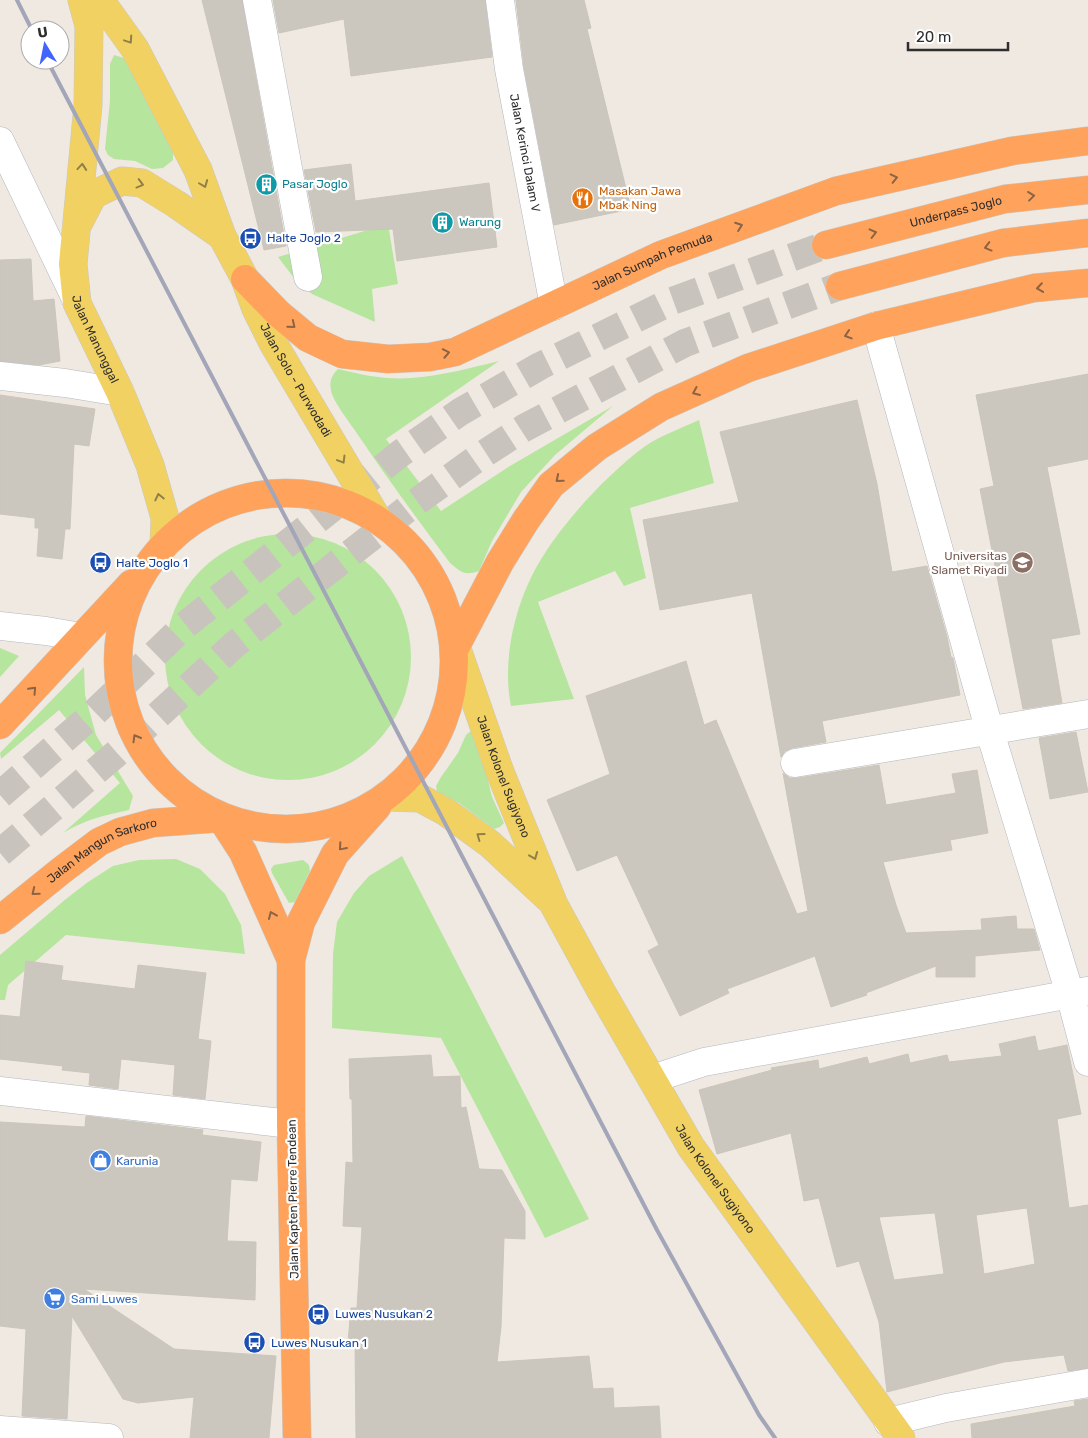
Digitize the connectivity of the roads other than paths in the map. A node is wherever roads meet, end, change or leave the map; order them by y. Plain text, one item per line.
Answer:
1 (82, 0) edge
2 (100, 0) edge
3 (257, 0) edge
4 (500, 0) edge
5 (1088, 141) edge
6 (2, 147) edge
7 (1088, 190) edge
8 (77, 224) junction
9 (1088, 233) edge
10 (222, 236) junction
11 (826, 245) tunnel mouth
12 (308, 278) dead end
13 (245, 279) junction
14 (1088, 282) edge
15 (840, 286) tunnel mouth
16 (78, 302) junction
17 (554, 306) junction
18 (876, 326) junction
19 (0, 376) edge
20 (120, 392) junction
21 (377, 518) junction
22 (164, 545) junction
23 (143, 571) junction
24 (0, 626) edge
25 (81, 637) junction
26 (456, 646) junction
27 (1088, 714) edge
28 (0, 726) edge
29 (990, 732) junction
30 (795, 763) dead end
31 (385, 797) junction
32 (221, 818) junction
33 (554, 905) junction
34 (0, 920) edge
35 (291, 960) junction
36 (1079, 992) edge
37 (1088, 1062) edge
38 (652, 1080) junction
39 (0, 1091) edge
40 (291, 1124) junction
41 (1088, 1383) edge
42 (0, 1430) edge
43 (895, 1430) edge
44 (109, 1438) edge
45 (297, 1438) edge

8 -> 1 main road, Jalan Solo - Purwodadi
2 -> 10 main road, Jalan Solo - Purwodadi
3 - 12 street
4 - 17 street, Jalan Kerinci Dalam V
17 -> 5 highway, Jalan Sumpah Pemuda
6 - 16 street, Jalan Manunggal
11 -> 7 highway, Underpass Joglo
8 -> 10 main road, Jalan Solo - Purwodadi
8 - 16 main road, Jalan Solo - Purwodadi
9 -> 15 highway
10 - 13 main road, Jalan Solo - Purwodadi
13 -> 17 highway, Jalan Sumpah Pemuda
13 -> 21 main road, Jalan Solo - Purwodadi
14 -> 18 highway
16 - 20 main road, Jalan Manunggal
18 -> 26 highway
18 - 29 street
19 - 20 street
22 -> 20 main road, Jalan Manunggal
21 - 22 highway
21 - 26 highway
22 - 23 highway
23 - 25 highway
32 -> 23 highway
24 - 25 street
28 -> 25 highway
26 - 31 highway
26 -> 33 main road, Jalan Kolonel Sugiyono
27 - 29 street
29 - 30 street
29 - 36 street
31 - 32 highway
33 -> 31 main road, Jalan Kolonel Sugiyono
31 -> 35 highway, Jalan Kapten Pierre Tendean
32 -> 34 highway, Jalan Mangun Sarkoro
35 -> 32 highway, Jalan Kapten Pierre Tendean
33 - 38 main road, Jalan Kolonel Sugiyono
35 - 40 highway, Jalan Kapten Pierre Tendean
36 - 37 street
36 - 38 street
38 - 43 main road, Jalan Kolonel Sugiyono
39 - 40 street
40 - 45 highway, Jalan Kapten Pierre Tendean
41 - 43 street
42 - 44 street

